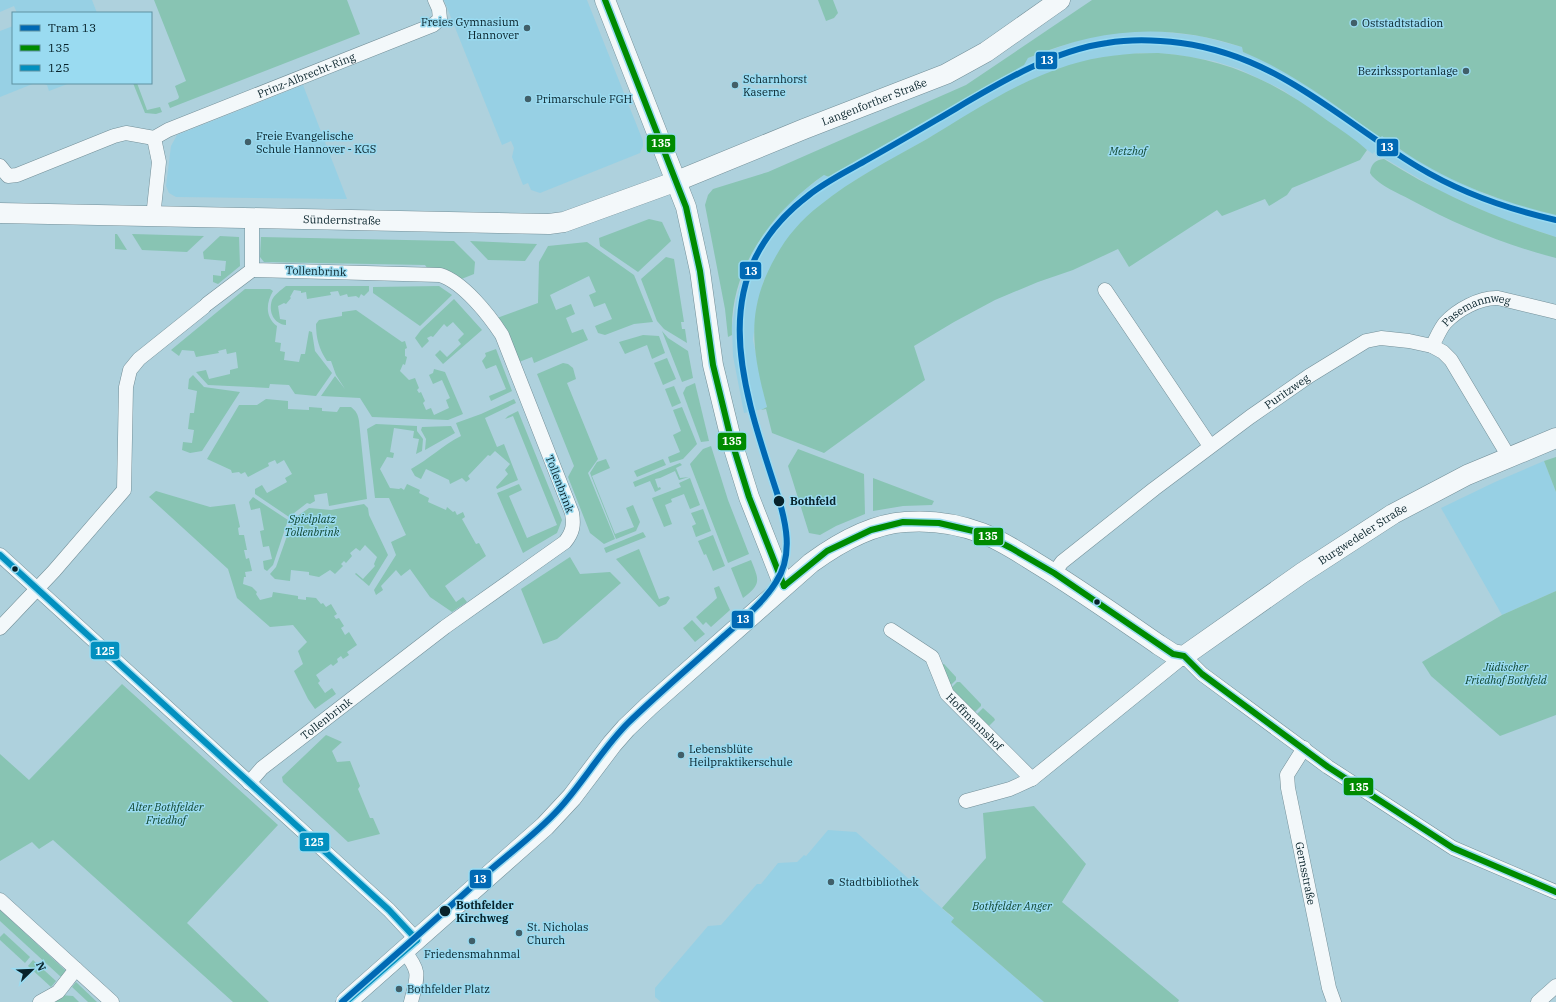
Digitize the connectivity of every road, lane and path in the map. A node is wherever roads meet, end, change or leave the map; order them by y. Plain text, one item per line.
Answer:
1 (435, 0) edge
2 (605, 0) edge
3 (1060, 0) edge
4 (154, 138) junction
5 (0, 166) edge
6 (676, 181) junction
7 (0, 213) edge
8 (153, 217) junction
9 (252, 219) junction
10 (252, 270) junction
11 (1105, 290) dead end
12 (1556, 312) edge
13 (1432, 346) junction
14 (1556, 438) edge
15 (1210, 446) junction
16 (1509, 456) junction
17 (0, 555) edge
18 (1054, 573) junction
19 (784, 586) junction
20 (37, 590) junction
21 (0, 628) edge
22 (891, 630) dead end
23 (1184, 656) junction
24 (1304, 748) junction
25 (1032, 779) junction
26 (249, 783) junction
27 (966, 801) dead end
28 (1556, 892) edge
29 (0, 900) edge
30 (410, 946) junction
31 (76, 970) junction
32 (1556, 986) edge
33 (40, 1002) edge
34 (112, 1002) edge
35 (346, 1002) edge
36 (411, 1002) edge
37 (1334, 1002) edge
38 (1538, 1002) edge

1 - 4 street, Prinz-Albrecht-Ring
2 - 6 main road
3 - 6 main road, Langenforther Straße
4 - 5 street
4 - 8 street
6 - 9 main road, Sündernstraße
6 - 19 main road
7 - 8 main road, Sündernstraße
8 - 9 main road, Sündernstraße
9 - 10 street
10 - 20 street
10 - 26 street, Tollenbrink
11 - 15 street
12 - 13 street, Pasemannweg
13 - 15 street, Puritzweg
13 - 16 street, Puritzweg
14 - 16 main road, Burgwedeler Straße
15 - 18 street, Puritzweg
16 - 23 main road, Burgwedeler Straße
17 - 20 street
18 - 19 main road
18 - 23 main road
19 - 30 main road
20 - 21 street
20 - 26 street
22 - 25 street, Hoffmannshof
23 - 24 street
23 - 25 street
24 - 28 street
24 - 37 street, Gernsstraße
25 - 27 street
26 - 30 street
29 - 31 street
30 - 35 main road
30 - 36 street
31 - 33 street
31 - 34 street
32 - 38 street

